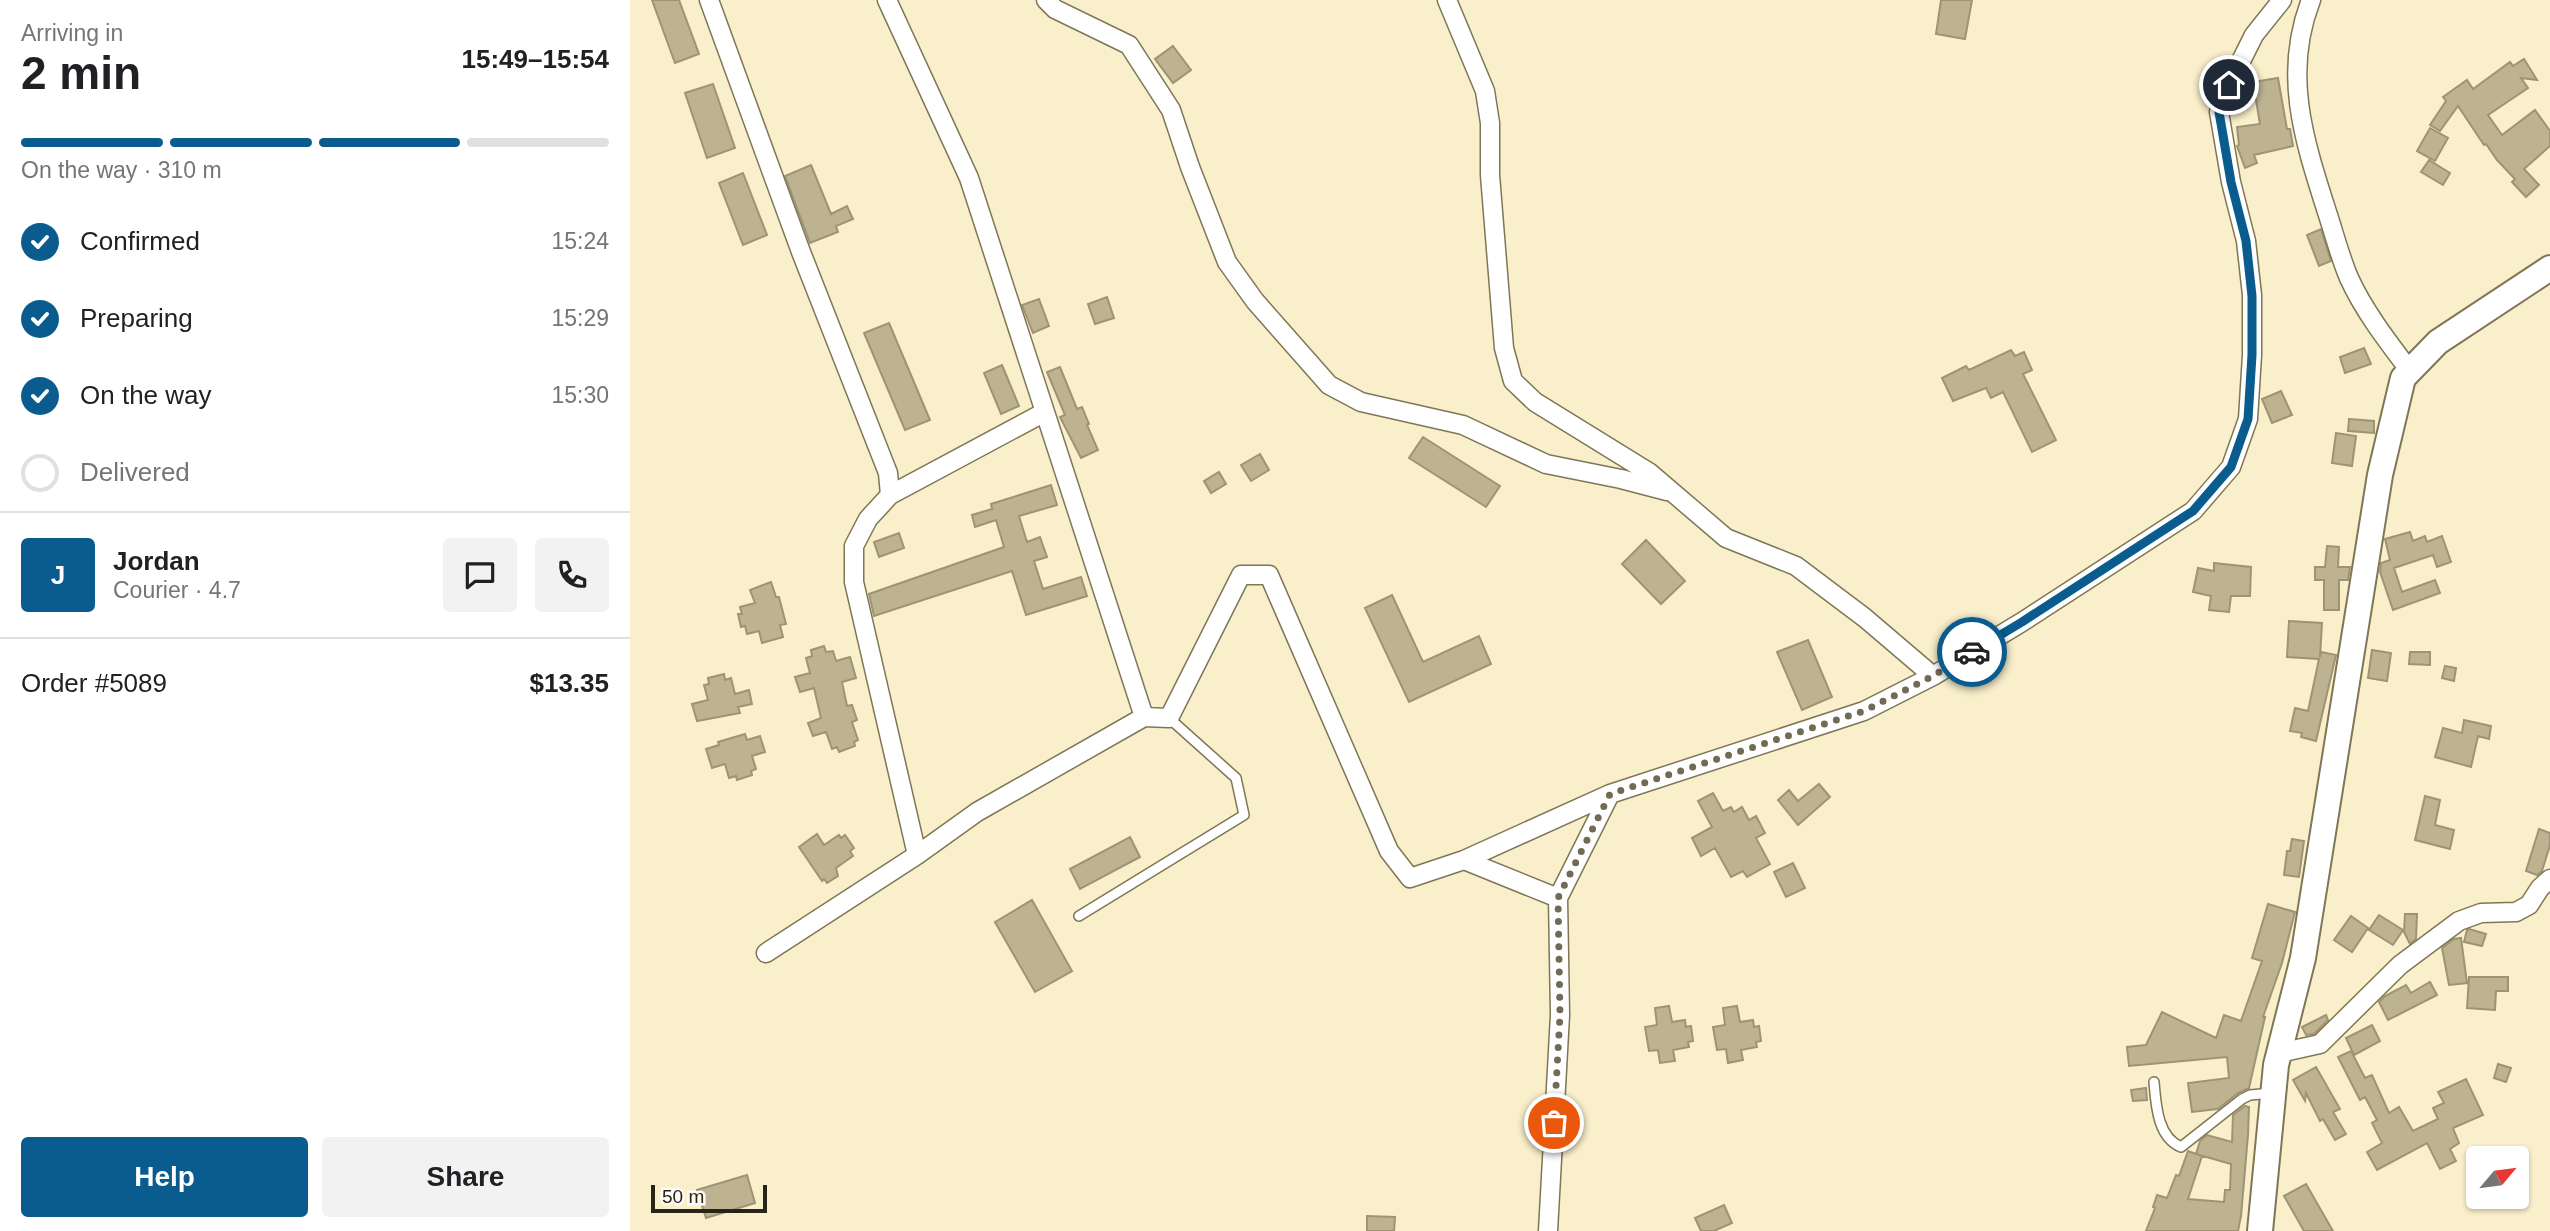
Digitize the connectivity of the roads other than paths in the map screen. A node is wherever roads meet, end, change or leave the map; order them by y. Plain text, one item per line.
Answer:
1 (709, 0) edge
2 (887, 0) edge
3 (1046, 0) edge
4 (1447, 0) edge
5 (2282, 0) edge
6 (2311, 0) edge
7 (2550, 268) edge
8 (2410, 371) junction
9 (1045, 412) junction
10 (1673, 492) junction
11 (890, 495) junction
12 (1933, 676) junction
13 (1144, 717) junction
14 (1169, 718) junction
15 (1610, 794) junction
16 (917, 855) junction
17 (1464, 860) junction
18 (2550, 879) edge
19 (1558, 898) junction
20 (1079, 916) dead end
21 (766, 953) dead end
22 (2279, 1053) junction
23 (2154, 1082) dead end
24 (2273, 1093) junction
25 (1548, 1231) edge
26 (2260, 1231) edge

1 - 11 street
2 - 9 street
3 - 10 street
4 - 10 street
5 - 12 street
6 - 8 street
7 - 8 street
8 - 22 street
9 - 11 street
9 - 13 street
10 - 12 street
11 - 16 street
12 - 15 street
13 - 14 street
13 - 16 street
14 - 17 street
14 - 20 lane
15 - 17 street
15 - 19 street
16 - 21 street
17 - 19 street
18 - 22 street
19 - 25 street
22 - 24 street
23 - 24 lane
24 - 26 street

